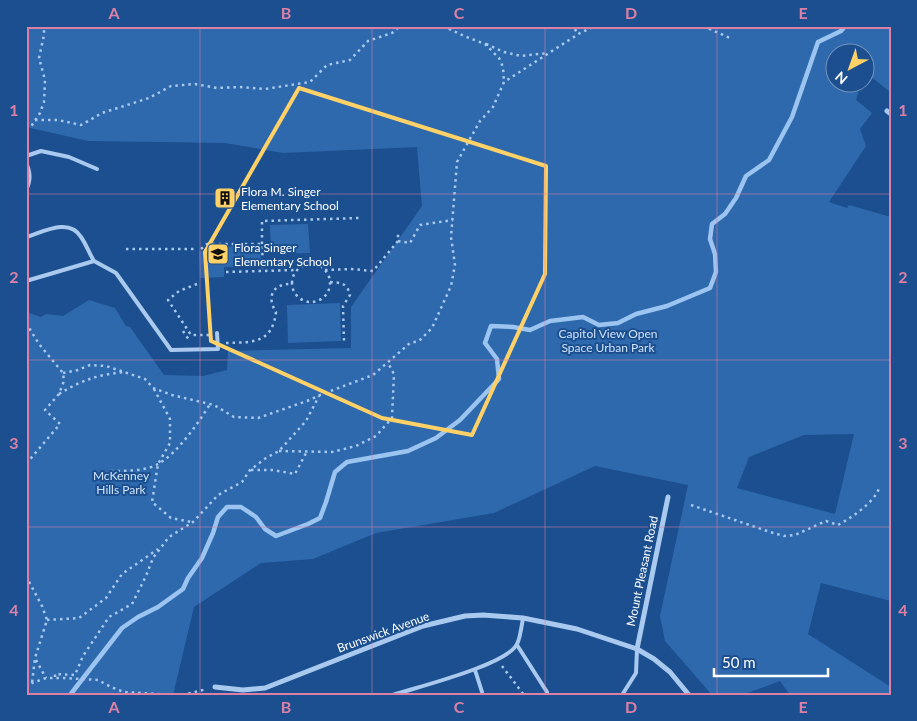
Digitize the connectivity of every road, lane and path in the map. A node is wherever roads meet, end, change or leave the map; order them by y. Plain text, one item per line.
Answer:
1 (44, 26) edge
2 (400, 26) edge
3 (443, 26) edge
4 (569, 26) edge
5 (595, 26) edge
6 (703, 26) edge
7 (580, 33) junction
8 (730, 38) dead end
9 (485, 44) junction
10 (550, 52) junction
11 (504, 82) junction
12 (35, 120) junction
13 (26, 129) edge
14 (26, 156) edge
15 (26, 163) edge
16 (98, 169) dead end
17 (26, 190) edge
18 (360, 218) dead end
19 (453, 220) junction
20 (398, 231) dead end
21 (26, 237) edge
22 (398, 240) junction
23 (262, 244) junction
24 (126, 249) dead end
25 (195, 249) dead end
26 (201, 249) dead end
27 (94, 261) junction
28 (296, 270) junction
29 (325, 270) junction
30 (226, 272) dead end
31 (263, 272) junction
32 (26, 281) edge
33 (330, 282) junction
34 (197, 284) dead end
35 (292, 284) junction
36 (26, 323) edge
37 (183, 331) dead end
38 (217, 333) dead end
39 (198, 339) dead end
40 (189, 340) dead end
41 (344, 341) dead end
42 (218, 343) junction
43 (388, 363) junction
44 (125, 372) junction
45 (63, 373) junction
46 (153, 388) junction
47 (59, 394) junction
48 (320, 395) junction
49 (210, 404) junction
50 (279, 452) junction
51 (306, 453) junction
52 (26, 464) edge
53 (158, 464) junction
54 (250, 470) junction
55 (112, 471) dead end
56 (879, 488) dead end
57 (668, 497) dead end
58 (692, 505) dead end
59 (193, 522) junction
60 (162, 546) junction
61 (26, 576) edge
62 (523, 618) junction
63 (46, 620) junction
64 (517, 645) junction
65 (637, 649) junction
66 (35, 658) junction
67 (496, 660) junction
68 (475, 670) junction
69 (55, 677) junction
70 (46, 678) junction
71 (32, 683) junction
72 (26, 687) edge
73 (216, 687) joint
74 (482, 692) dead end
75 (547, 692) dead end
76 (175, 695) edge
77 (182, 695) edge
78 (393, 695) edge
79 (524, 695) edge
80 (622, 695) edge
81 (689, 695) edge

1 - 12 path
2 - 12 path
3 - 9 path
4 - 7 path
5 - 7 path
6 - 8 path
7 - 10 path
9 - 10 path
9 - 11 path
10 - 11 path
11 - 19 path
12 - 13 path
14 - 16 lane
15 - 17 lane
18 - 23 path
19 - 22 path
19 - 43 path
20 - 22 path
21 - 27 lane
22 - 29 path
23 - 26 path
23 - 31 path
24 - 25 path
27 - 32 lane
27 - 42 lane
28 - 29 path
28 - 31 path
28 - 35 path
29 - 33 path
30 - 31 path
33 - 35 path
33 - 41 path
34 - 39 path
35 - 42 path
36 - 45 path
37 - 40 path
38 - 42 lane
43 - 48 path
43 - 51 path
44 - 45 path
44 - 46 path
44 - 47 path
45 - 47 path
46 - 49 path
46 - 53 path
47 - 52 path
48 - 49 path
48 - 50 path
49 - 53 path
50 - 51 path
50 - 54 path
51 - 54 path
53 - 55 path
53 - 59 path
54 - 59 path
56 - 58 path
57 - 65 street, Mount Pleasant Road
59 - 60 path
60 - 63 path
60 - 69 path
61 - 63 path
62 - 64 lane
62 - 65 street, Brunswick Avenue
62 - 73 street, Brunswick Avenue
63 - 66 path
64 - 67 lane
64 - 75 lane
65 - 80 lane
65 - 81 street, Brunswick Avenue
66 - 70 path
66 - 71 path
67 - 68 lane
67 - 79 path
68 - 74 lane
68 - 78 lane
69 - 70 path
69 - 76 path
70 - 71 path
71 - 72 path
73 - 77 path

